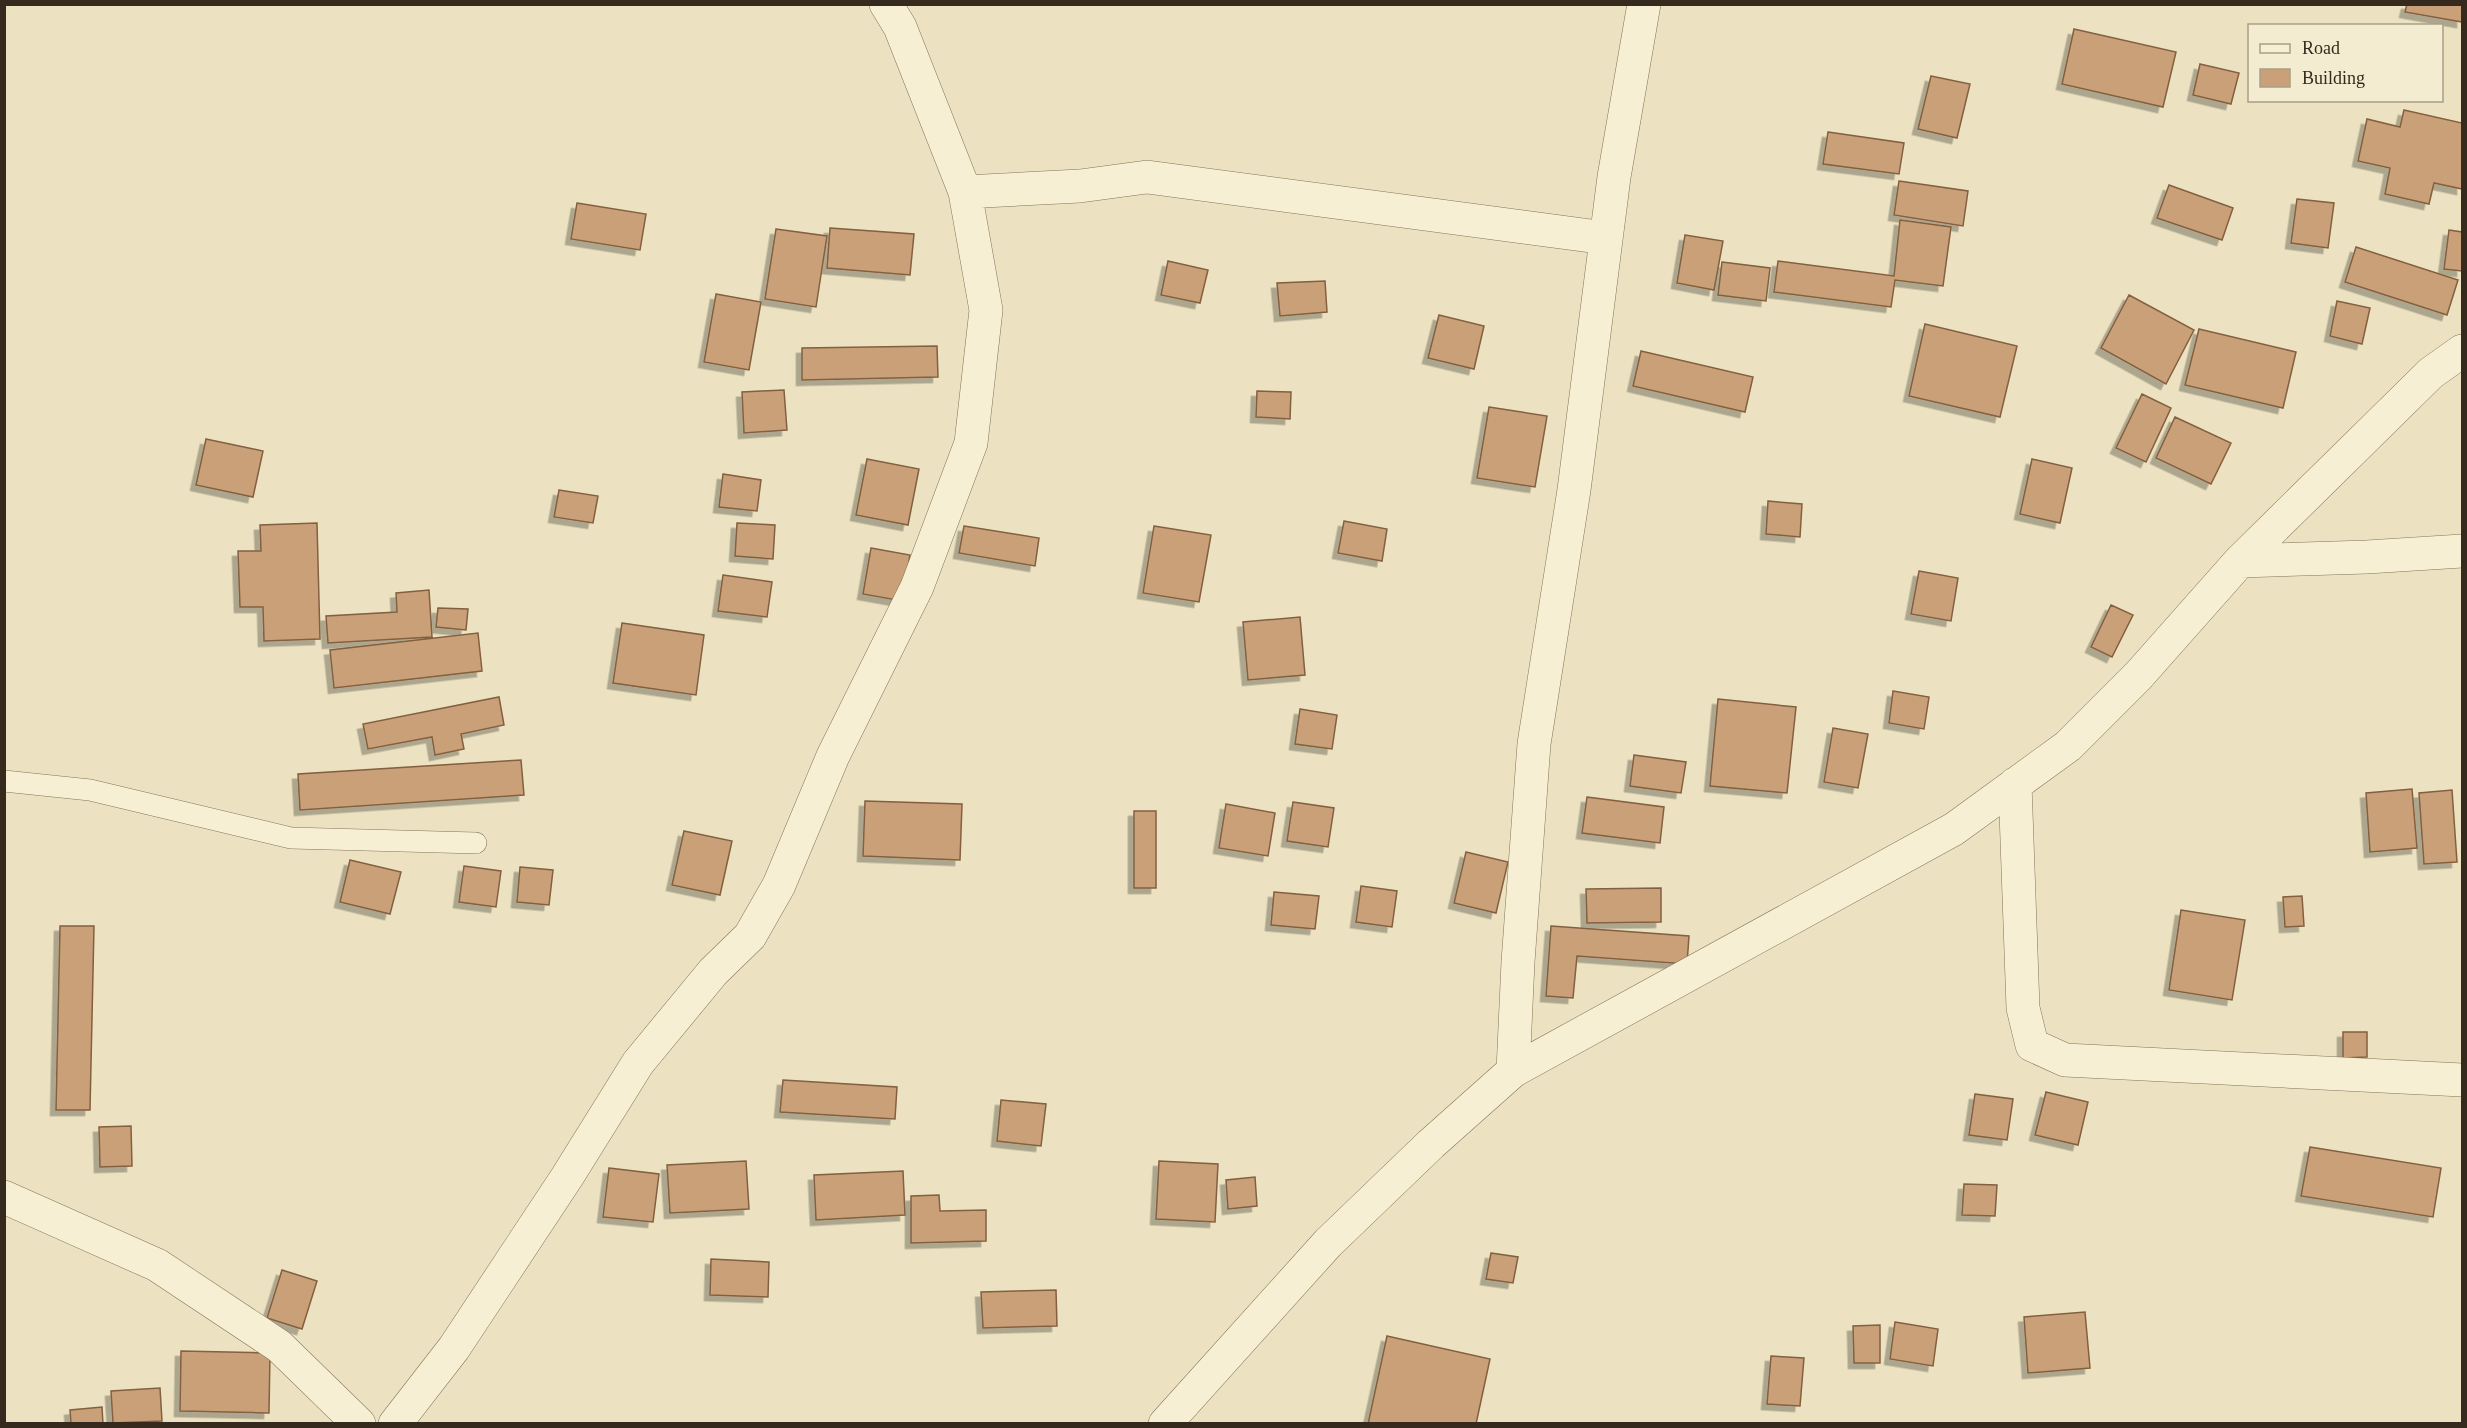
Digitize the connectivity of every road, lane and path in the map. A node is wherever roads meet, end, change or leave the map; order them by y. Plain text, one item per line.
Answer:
1 (886, 4) edge
2 (1644, 4) edge
3 (965, 192) junction
4 (1605, 238) junction
5 (2463, 351) edge
6 (2463, 551) edge
7 (2240, 561) junction
8 (4, 781) edge
9 (2015, 784) junction
10 (476, 843) dead end
11 (1513, 1071) junction
12 (2463, 1080) edge
13 (4, 1197) edge
14 (359, 1424) edge
15 (395, 1424) edge
16 (1165, 1424) edge

1 - 3 street
2 - 4 street
3 - 4 street
3 - 15 street
4 - 11 street
5 - 7 street
6 - 7 street
7 - 9 street
8 - 10 lane
9 - 11 street
9 - 12 street
11 - 16 street
13 - 14 street

